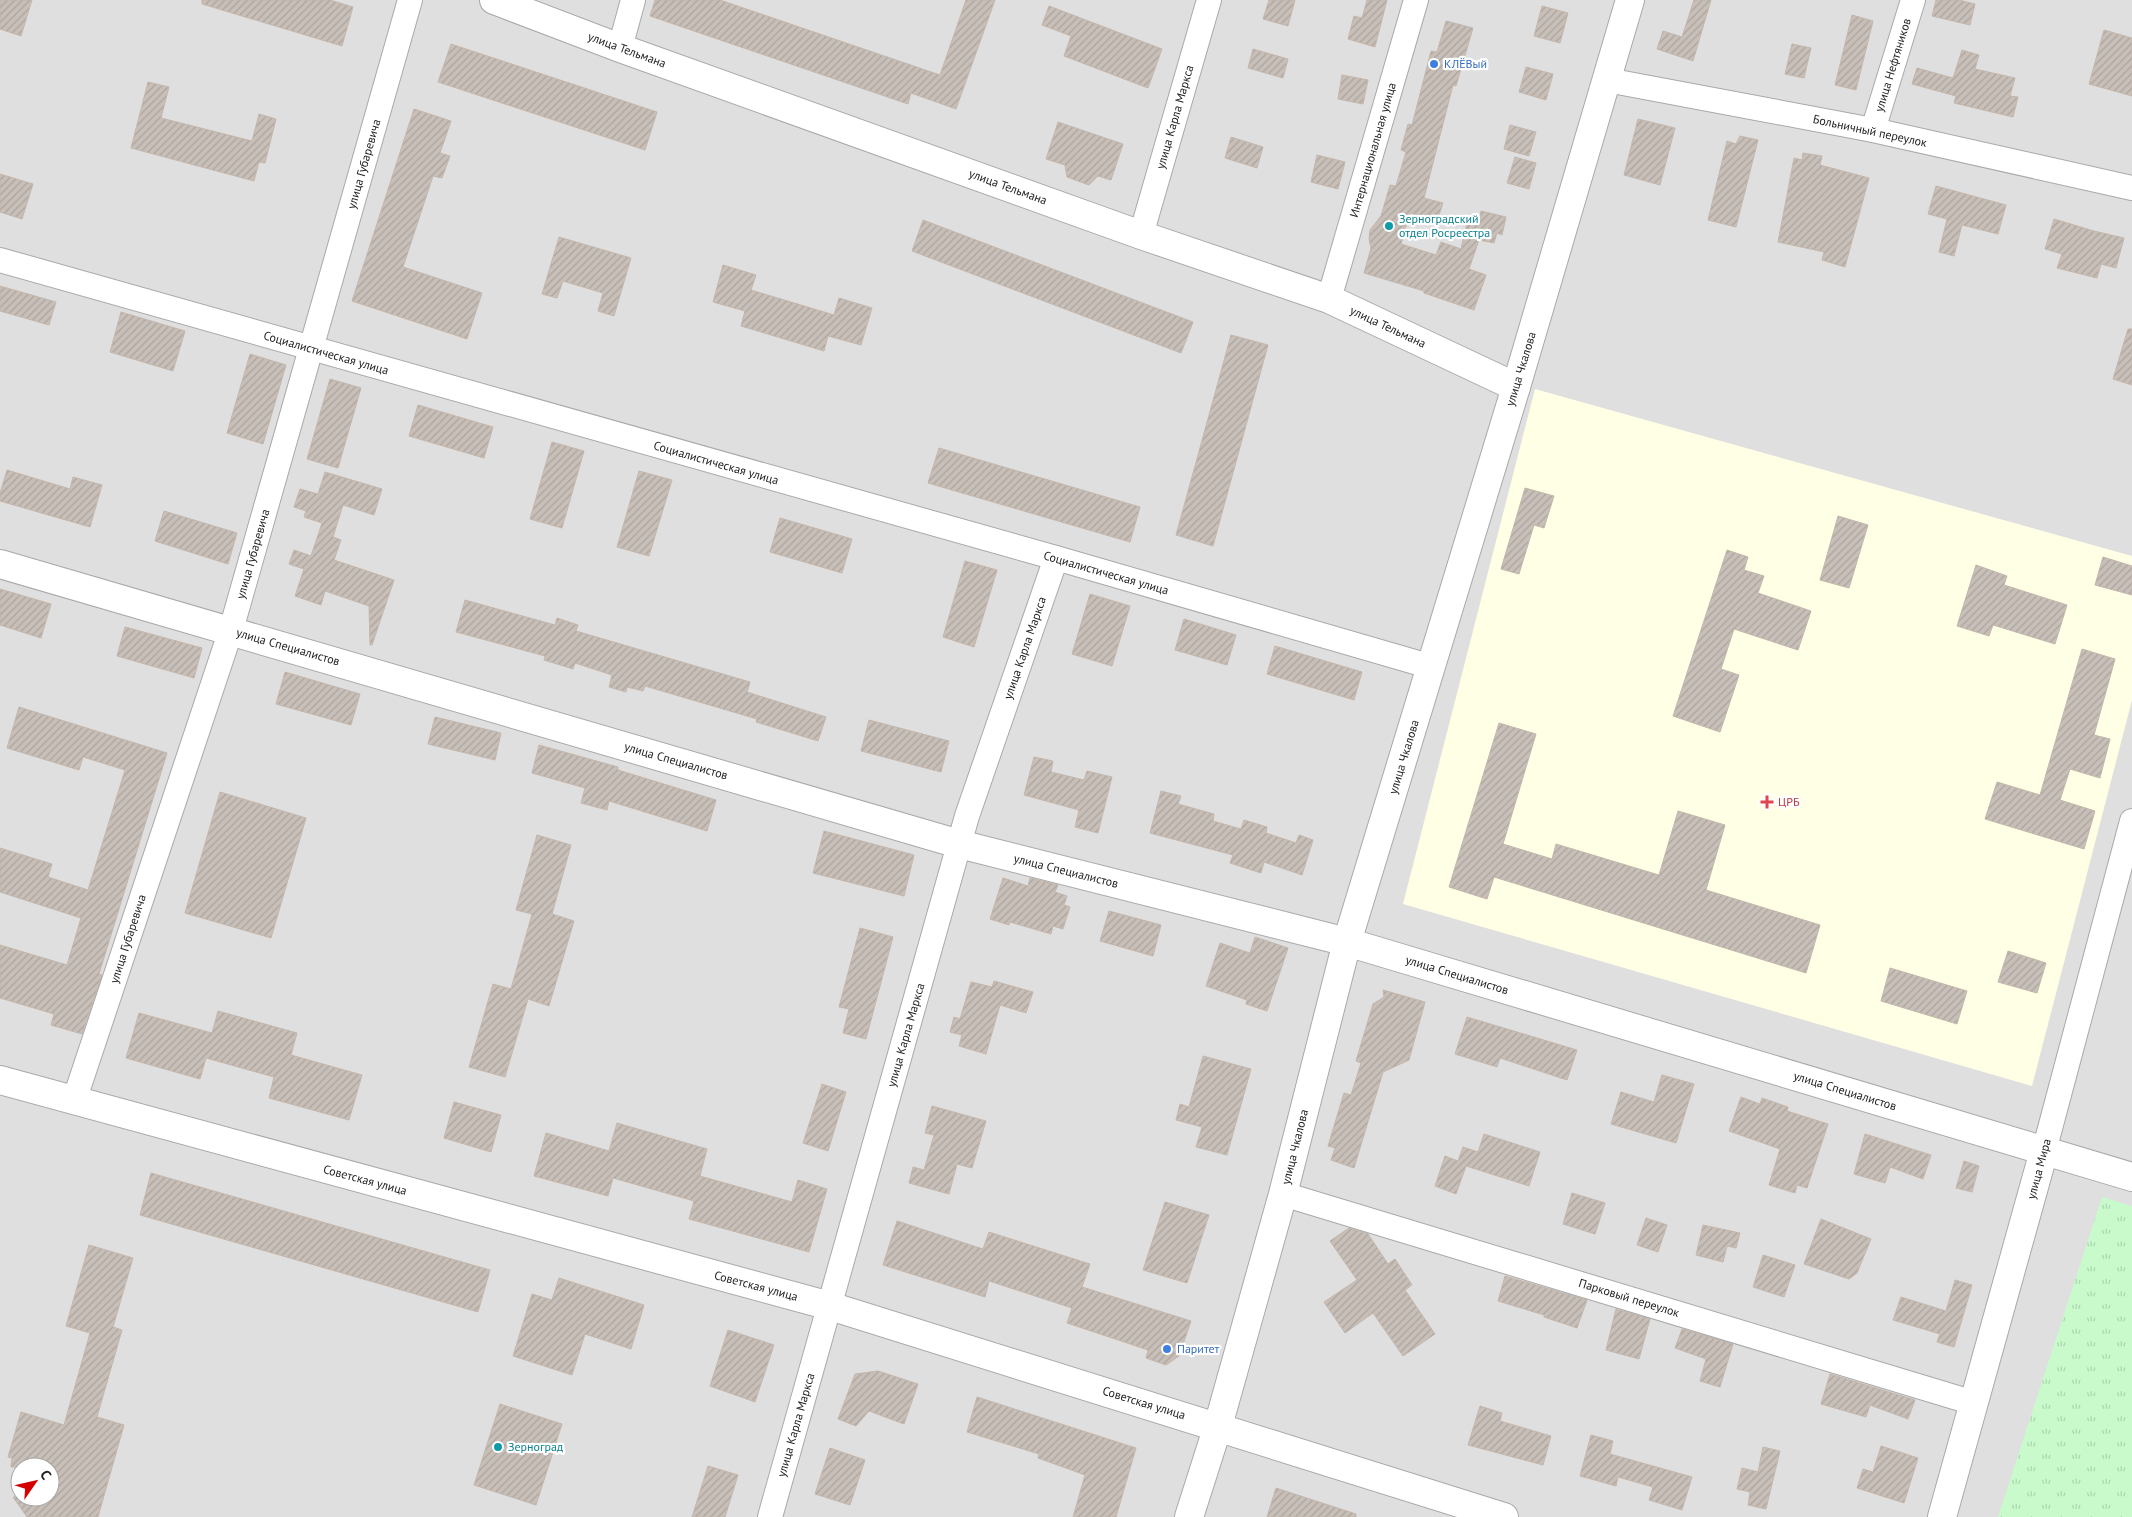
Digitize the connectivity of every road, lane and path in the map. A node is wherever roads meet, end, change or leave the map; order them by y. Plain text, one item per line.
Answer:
1 (410, 0) edge
2 (494, 0) edge
3 (633, 0) edge
4 (1210, 0) edge
5 (1416, 0) edge
6 (1630, 0) edge
7 (1913, 0) edge
8 (620, 48) junction
9 (1607, 80) junction
10 (1873, 130) junction
11 (2132, 188) edge
12 (1141, 235) junction
13 (0, 260) edge
14 (1329, 299) junction
15 (312, 349) junction
16 (1516, 386) junction
17 (1056, 558) junction
18 (0, 564) edge
19 (231, 630) junction
20 (1432, 667) junction
21 (2132, 821) edge
22 (959, 844) junction
23 (1347, 942) junction
24 (0, 1080) edge
25 (74, 1101) junction
26 (2044, 1151) junction
27 (2132, 1177) edge
28 (1283, 1194) junction
29 (830, 1306) junction
30 (1974, 1403) junction
31 (1218, 1426) junction
32 (770, 1517) edge
33 (1189, 1517) edge
34 (1504, 1517) edge
35 (1942, 1517) edge

1 - 15 street, улица Губаревича
2 - 8 street, улица Тельмана
3 - 8 street
4 - 12 street, улица Карла Маркса
5 - 14 street, Интернациональная улица
6 - 9 street, улица Чкалова
7 - 10 street, улица Нефтяников
8 - 12 street, улица Тельмана
9 - 10 street, Больничный переулок
9 - 16 street, улица Чкалова
10 - 11 street, Больничный переулок
12 - 14 street, улица Тельмана
13 - 15 street, Социалистическая улица
14 - 16 street, улица Тельмана
15 - 17 street, Социалистическая улица
15 - 19 street, улица Губаревича
16 - 20 street, улица Чкалова
17 - 20 street, Социалистическая улица
17 - 22 street, улица Карла Маркса
18 - 19 street, улица Специалистов
19 - 22 street, улица Специалистов
19 - 25 street, улица Губаревича
20 - 23 street, улица Чкалова
21 - 26 street, улица Мира
22 - 23 street, улица Специалистов
22 - 29 street, улица Карла Маркса
23 - 26 street, улица Специалистов
23 - 28 street, улица Чкалова
24 - 25 street, Советская улица
25 - 29 street, Советская улица
26 - 27 street, улица Специалистов
26 - 30 street, улица Мира
28 - 30 street, Парковый переулок
28 - 31 street, улица Чкалова
29 - 31 street, Советская улица
29 - 32 street, улица Карла Маркса
30 - 35 street, улица Мира
31 - 33 street, улица Чкалова
31 - 34 street, Советская улица

